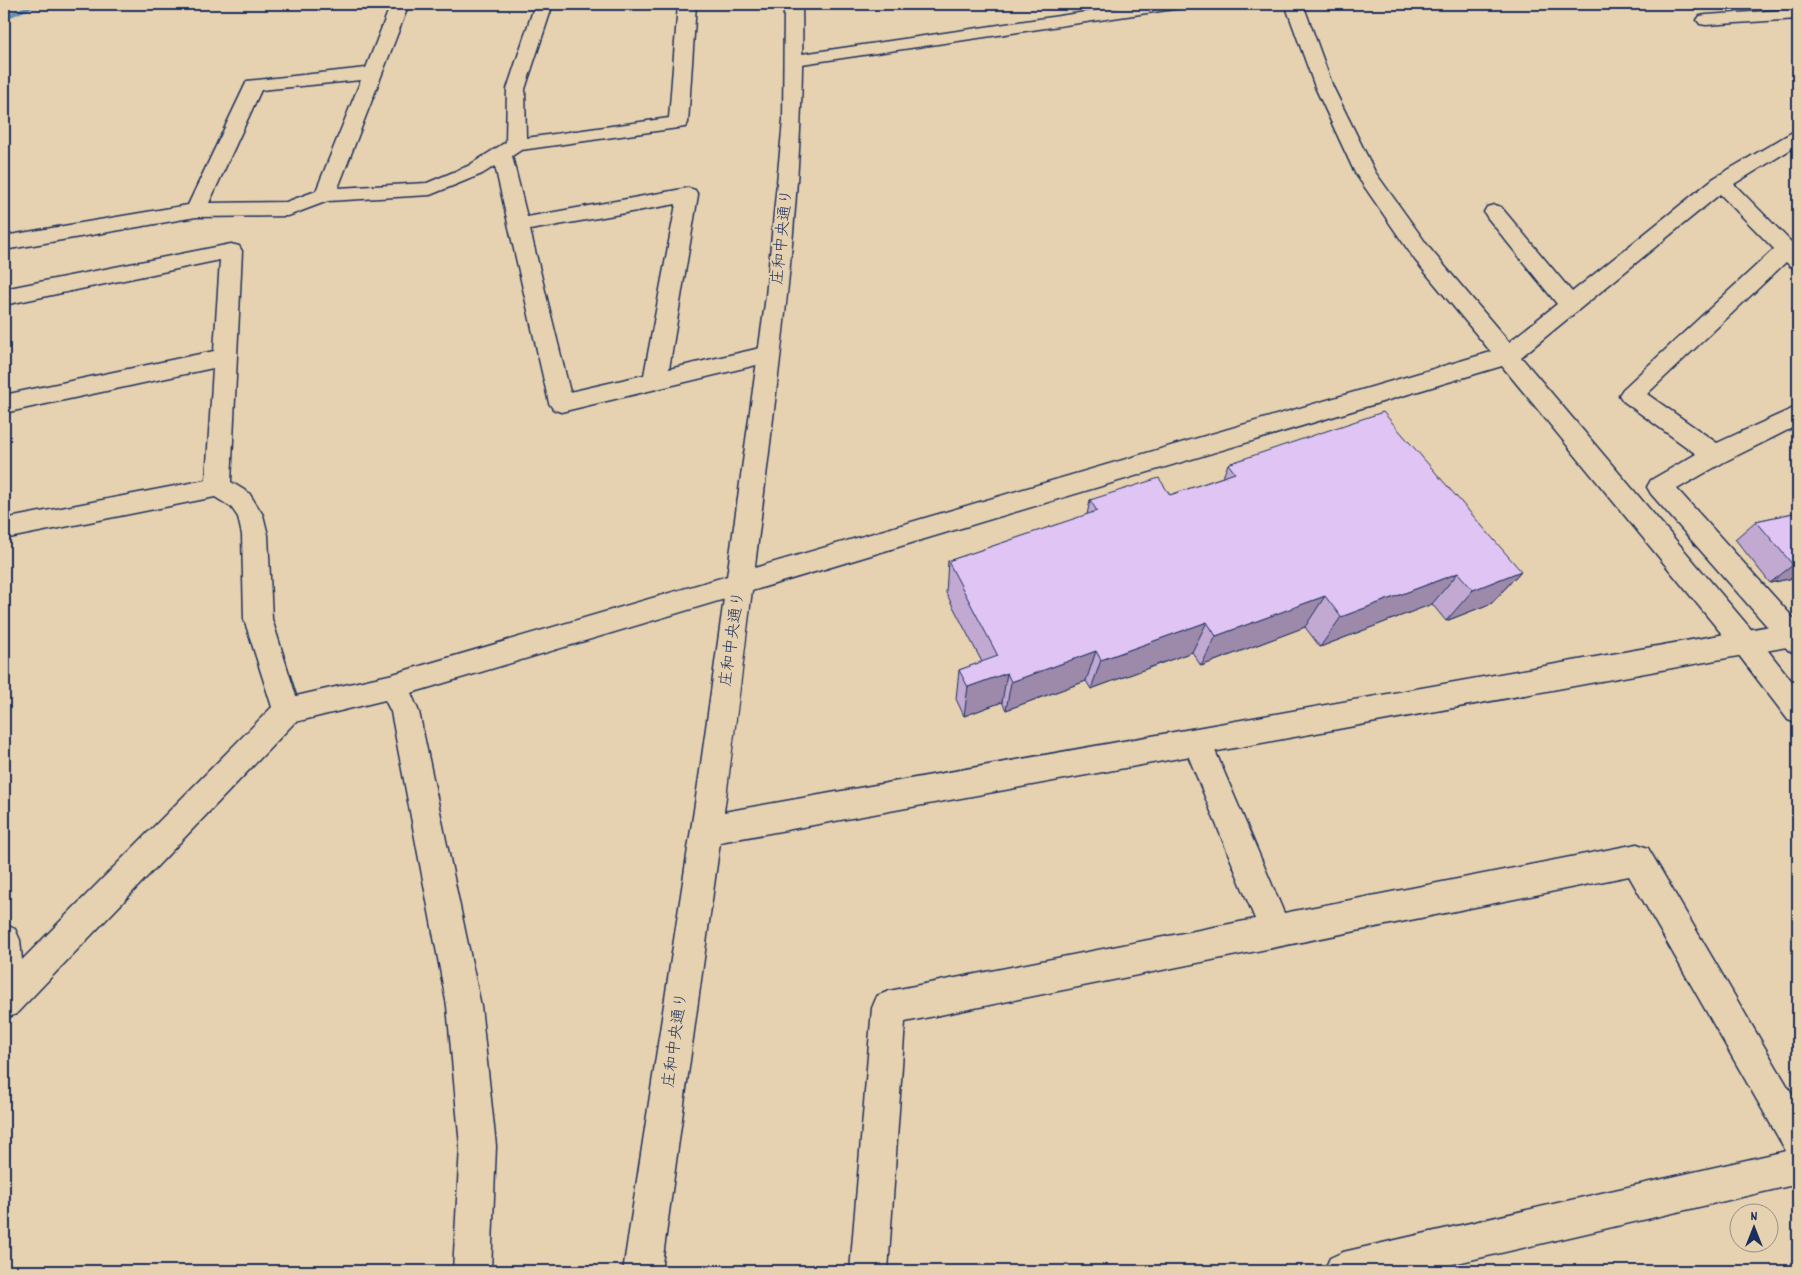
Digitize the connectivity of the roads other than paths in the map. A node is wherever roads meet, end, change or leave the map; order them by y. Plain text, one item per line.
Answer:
1 (400, 4) edge
2 (544, 4) edge
3 (687, 4) edge
4 (793, 4) edge
5 (1174, 4) edge
6 (1294, 4) edge
7 (1798, 14) edge
8 (1706, 20) dead end
9 (795, 60) junction
10 (371, 73) junction
11 (1798, 137) edge
12 (509, 150) junction
13 (1721, 184) junction
14 (325, 194) junction
15 (196, 210) junction
16 (1494, 212) dead end
17 (519, 225) junction
18 (4, 243) edge
19 (1793, 255) edge
20 (4, 297) edge
21 (1570, 305) junction
22 (769, 354) junction
23 (1507, 356) junction
24 (225, 357) junction
25 (655, 381) junction
26 (4, 404) edge
27 (1798, 415) edge
28 (1715, 455) junction
29 (218, 487) junction
30 (4, 529) edge
31 (740, 584) junction
32 (1796, 636) edge
33 (1745, 642) junction
34 (393, 686) junction
35 (288, 711) junction
36 (1798, 711) edge
37 (1198, 743) junction
38 (706, 830) junction
39 (1276, 932) junction
40 (4, 940) edge
41 (7, 998) edge
42 (1798, 1138) edge
43 (1798, 1166) edge
44 (472, 1271) edge
45 (642, 1271) edge
46 (869, 1271) edge
47 (1343, 1271) edge

1 - 10 street
2 - 12 street
3 - 12 street
4 - 9 street, 庄和中央通り
5 - 9 street
6 - 23 street
7 - 8 street
9 - 22 street, 庄和中央通り
10 - 14 street
10 - 15 street
11 - 13 street
12 - 14 street
12 - 17 street
13 - 19 street
13 - 21 street
14 - 15 street
15 - 18 street
16 - 21 street
17 - 25 street
17 - 25 street
19 - 28 street
20 - 24 street
21 - 23 street
22 - 25 street
22 - 31 street, 庄和中央通り
23 - 31 street
23 - 33 street
24 - 26 street
24 - 29 street
27 - 28 street
28 - 32 street
29 - 30 street
29 - 35 street
31 - 34 street
31 - 38 street, 庄和中央通り
32 - 33 street
33 - 36 street
33 - 37 street
34 - 35 street
34 - 44 street
35 - 41 street
37 - 38 street
37 - 39 street
38 - 45 street, 庄和中央通り
39 - 42 street
39 - 46 street
40 - 41 street
43 - 47 street

